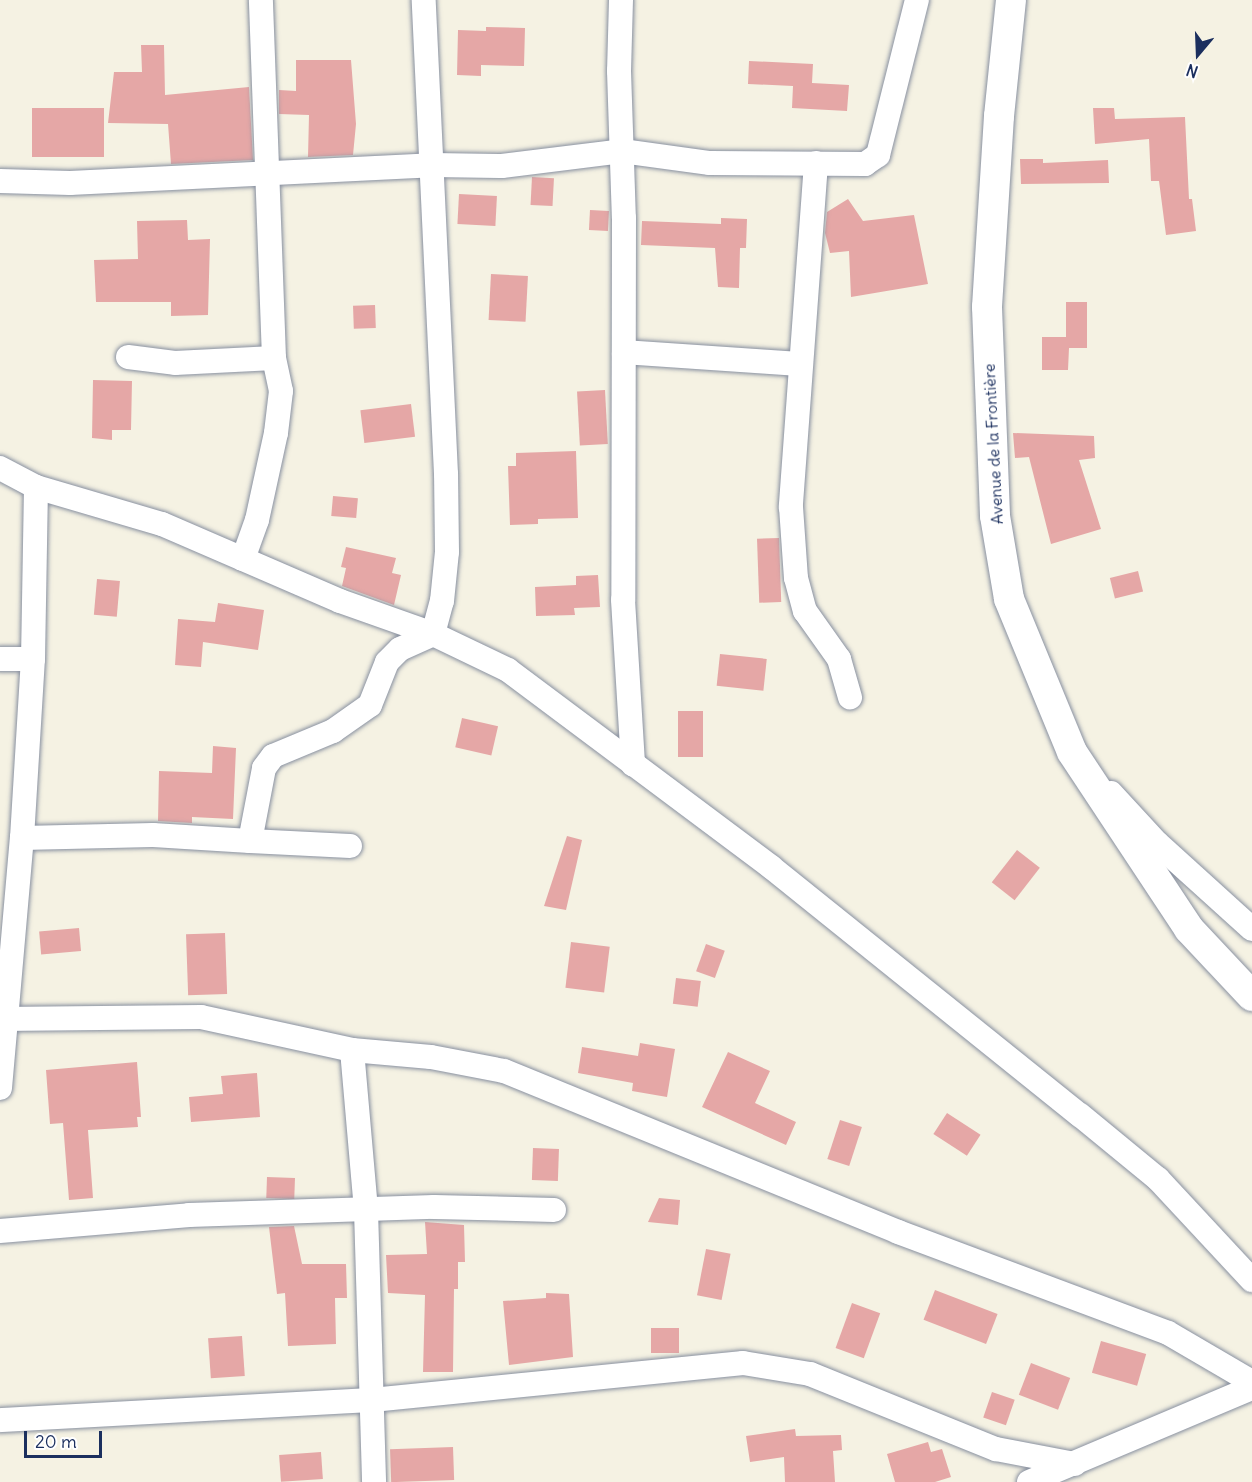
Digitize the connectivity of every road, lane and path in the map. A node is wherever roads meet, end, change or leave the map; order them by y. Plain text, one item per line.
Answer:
1 (261, 0) edge
2 (424, 0) edge
3 (621, 0) edge
4 (917, 0) edge
5 (1011, 0) edge
6 (622, 151) junction
7 (816, 164) junction
8 (432, 165) junction
9 (268, 172) junction
10 (0, 182) edge
11 (624, 352) junction
12 (128, 357) dead end
13 (274, 358) junction
14 (799, 364) junction
15 (0, 468) edge
16 (36, 487) junction
17 (243, 559) junction
18 (433, 634) junction
19 (0, 659) edge
20 (33, 659) junction
21 (850, 697) dead end
22 (1072, 752) junction
23 (633, 765) junction
24 (22, 838) junction
25 (250, 841) junction
26 (350, 846) dead end
27 (1252, 929) edge
28 (1252, 996) edge
29 (3, 1019) edge
30 (352, 1050) junction
31 (0, 1088) edge
32 (366, 1210) junction
33 (554, 1210) dead end
34 (0, 1231) edge
35 (1252, 1280) edge
36 (1252, 1382) edge
37 (1252, 1388) edge
38 (372, 1400) junction
39 (0, 1420) edge
40 (1075, 1464) junction
41 (374, 1482) edge
42 (1029, 1482) edge

1 - 9 street
2 - 8 street
3 - 6 street
4 - 7 street
5 - 22 street, Avenue de la Frontière
6 - 7 street
6 - 8 street
6 - 11 street
7 - 14 street
8 - 9 street
8 - 18 street
9 - 10 street
9 - 13 street
11 - 14 street
11 - 23 street
12 - 13 street
13 - 17 street
14 - 21 street
15 - 16 street
16 - 17 street
16 - 20 street
17 - 18 street
18 - 23 street
18 - 25 street
19 - 20 street
20 - 24 street
22 - 27 street
22 - 28 street, Avenue de la Frontière
23 - 35 street
24 - 25 street
24 - 29 street
25 - 26 street
29 - 30 street
29 - 31 street
30 - 32 street
30 - 36 street
32 - 33 street
32 - 34 street
32 - 38 street
37 - 40 street
38 - 39 street
38 - 40 street
38 - 41 street
40 - 42 street

